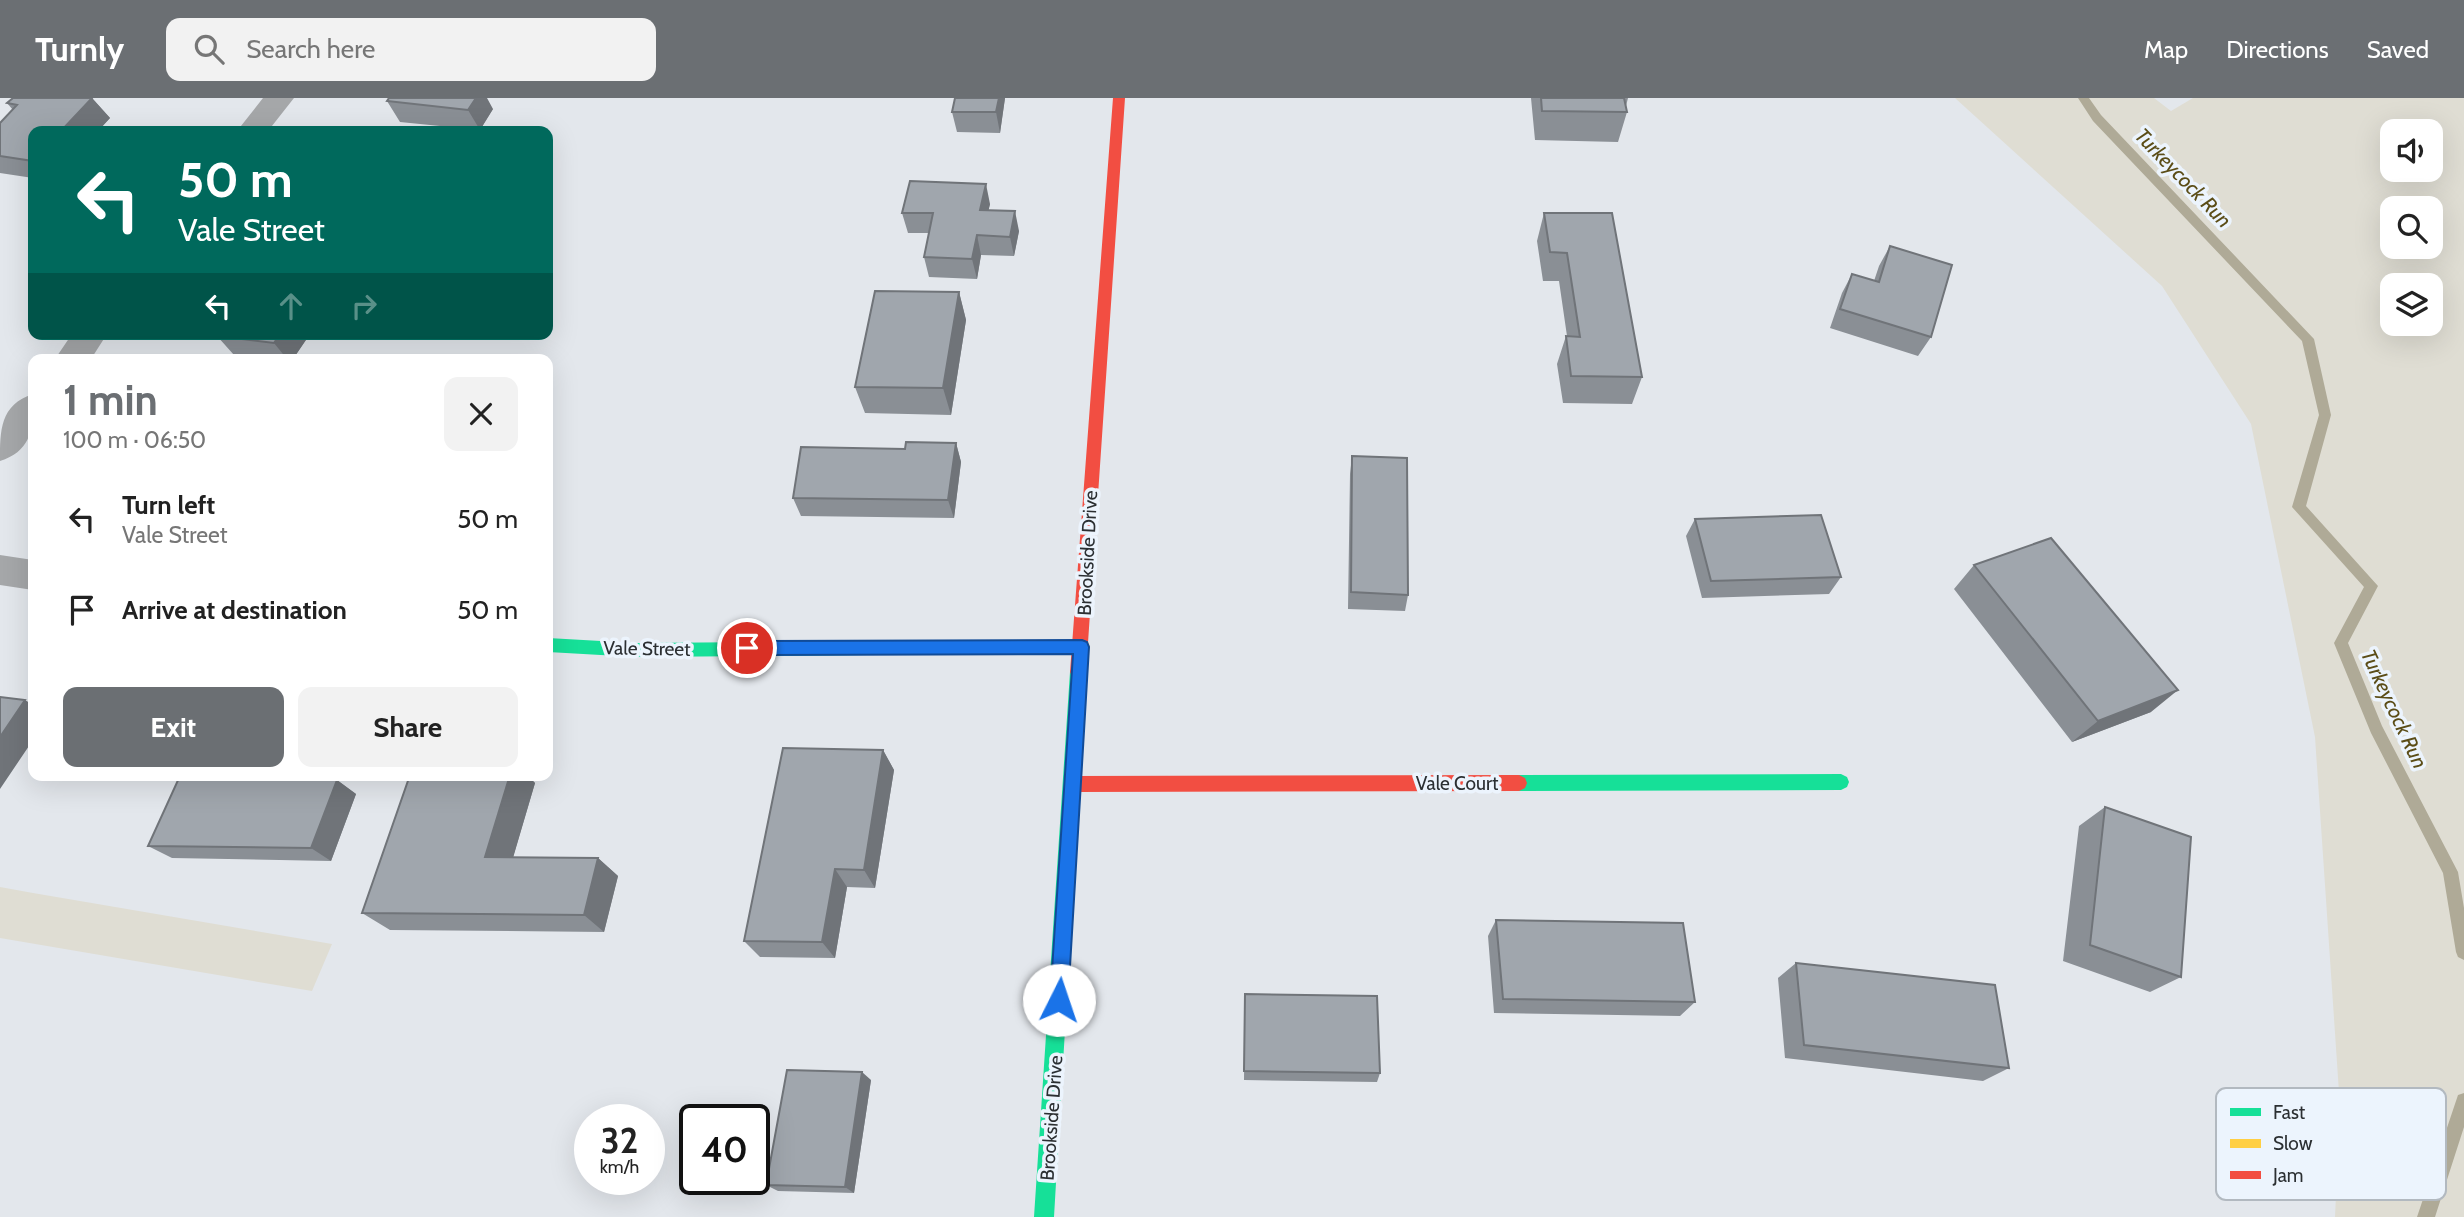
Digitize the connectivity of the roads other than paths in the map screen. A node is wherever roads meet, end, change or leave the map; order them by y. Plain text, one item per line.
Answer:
1 (279, 98) edge
2 (1119, 98) edge
3 (256, 126) edge
4 (86, 340) edge
5 (76, 354) edge
6 (28, 413) edge
7 (0, 447) edge
8 (0, 570) edge
9 (28, 574) edge
10 (553, 645) edge
11 (1082, 647) junction
12 (1841, 782) dead end
13 (1074, 784) junction
14 (1044, 1217) edge

1 - 3 street
2 - 11 street, Brookside Drive
4 - 5 street
6 - 7 street
8 - 9 street
10 - 11 street, Vale Street
11 - 13 street, Brookside Drive
12 - 13 street, Vale Court
13 - 14 street, Brookside Drive

